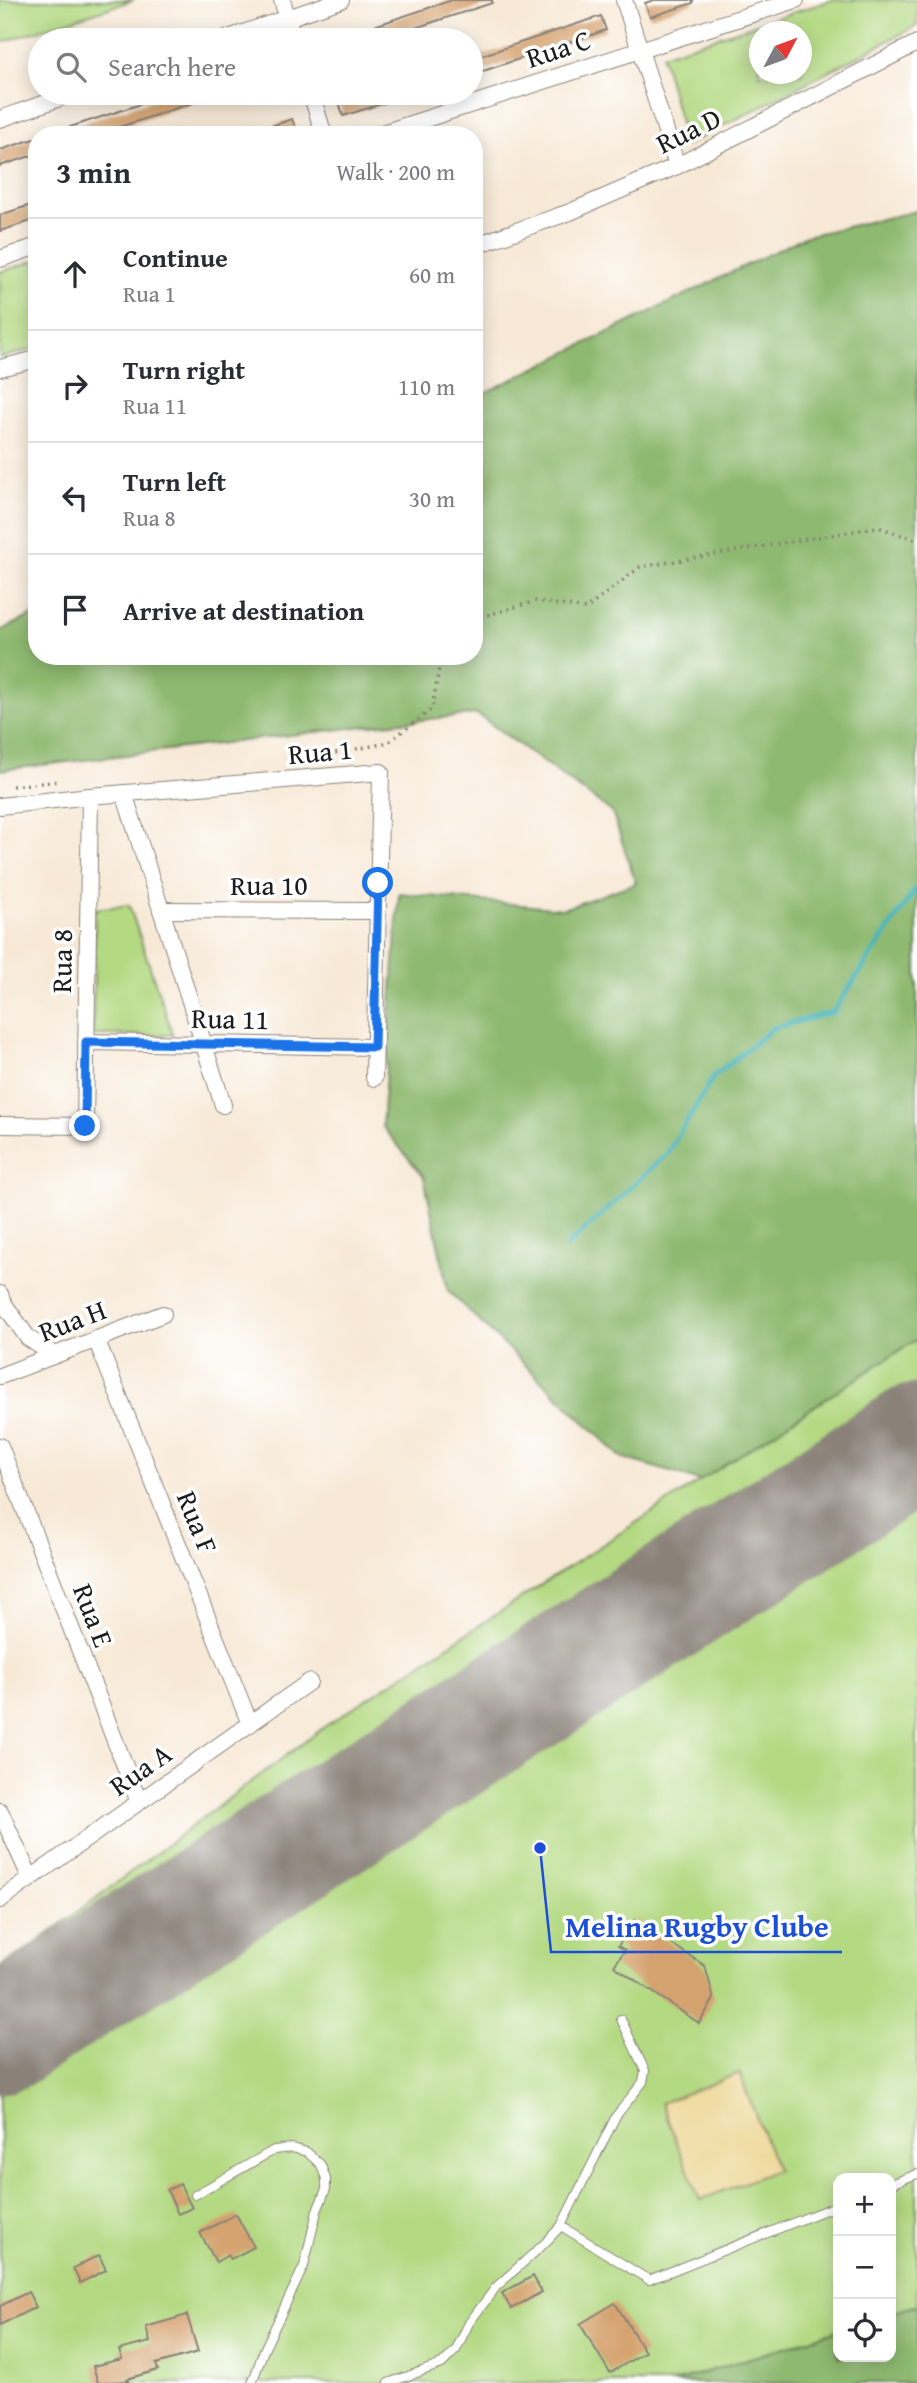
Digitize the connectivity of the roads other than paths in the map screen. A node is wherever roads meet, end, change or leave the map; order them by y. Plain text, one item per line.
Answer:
1 (282, 0) edge
2 (341, 0) edge
3 (624, 0) edge
4 (796, 0) edge
5 (287, 17) junction
6 (256, 28) edge
7 (290, 28) edge
8 (917, 43) edge
9 (640, 50) junction
10 (483, 101) edge
11 (40, 105) edge
12 (314, 105) edge
13 (469, 105) edge
14 (0, 119) edge
15 (321, 126) edge
16 (404, 126) edge
17 (677, 166) junction
18 (483, 243) edge
19 (28, 249) edge
20 (0, 259) edge
21 (28, 361) edge
22 (0, 368) edge
23 (124, 793) junction
24 (90, 796) junction
25 (0, 806) edge
26 (162, 909) junction
27 (377, 911) junction
28 (86, 1042) junction
29 (203, 1044) junction
30 (374, 1047) junction
31 (374, 1077) dead end
32 (223, 1105) dead end
33 (0, 1125) edge
34 (0, 1294) edge
35 (163, 1314) dead end
36 (96, 1339) junction
37 (54, 1355) junction
38 (0, 1376) edge
39 (0, 1446) edge
40 (309, 1682) dead end
41 (250, 1724) junction
42 (139, 1802) junction
43 (0, 1811) edge
44 (30, 1877) junction
45 (0, 1900) edge
46 (621, 2019) dead end
47 (917, 2174) edge
48 (896, 2182) edge
49 (195, 2195) dead end
50 (833, 2207) edge
51 (561, 2226) junction
52 (252, 2383) edge
53 (388, 2383) edge

1 - 5 street
2 - 5 street
3 - 9 street
4 - 9 street, Rua C
5 - 6 street
5 - 7 street
8 - 17 street, Rua D
9 - 10 street, Rua C
9 - 17 street
11 - 14 street
12 - 15 street
13 - 16 street, Rua C
17 - 18 street, Rua D
19 - 20 street
21 - 22 street
23 - 24 street, Rua 1
23 - 26 street
23 - 27 street, Rua 1
24 - 25 street, Rua 1
24 - 28 street, Rua 8
26 - 27 street, Rua 10
26 - 29 street
27 - 30 street, Rua 1
28 - 29 street, Rua 11
28 - 33 street, Rua 8
29 - 30 street, Rua 11
29 - 32 street
30 - 31 street, Rua 1
34 - 37 street
35 - 36 street, Rua H
36 - 37 street, Rua H
36 - 41 street, Rua F
37 - 38 street, Rua H
39 - 42 street, Rua E
40 - 41 street, Rua A
41 - 42 street, Rua A
42 - 44 street, Rua A
43 - 44 street
44 - 45 street, Rua A
46 - 51 lane
47 - 48 lane
49 - 52 lane
50 - 51 lane
51 - 53 lane

